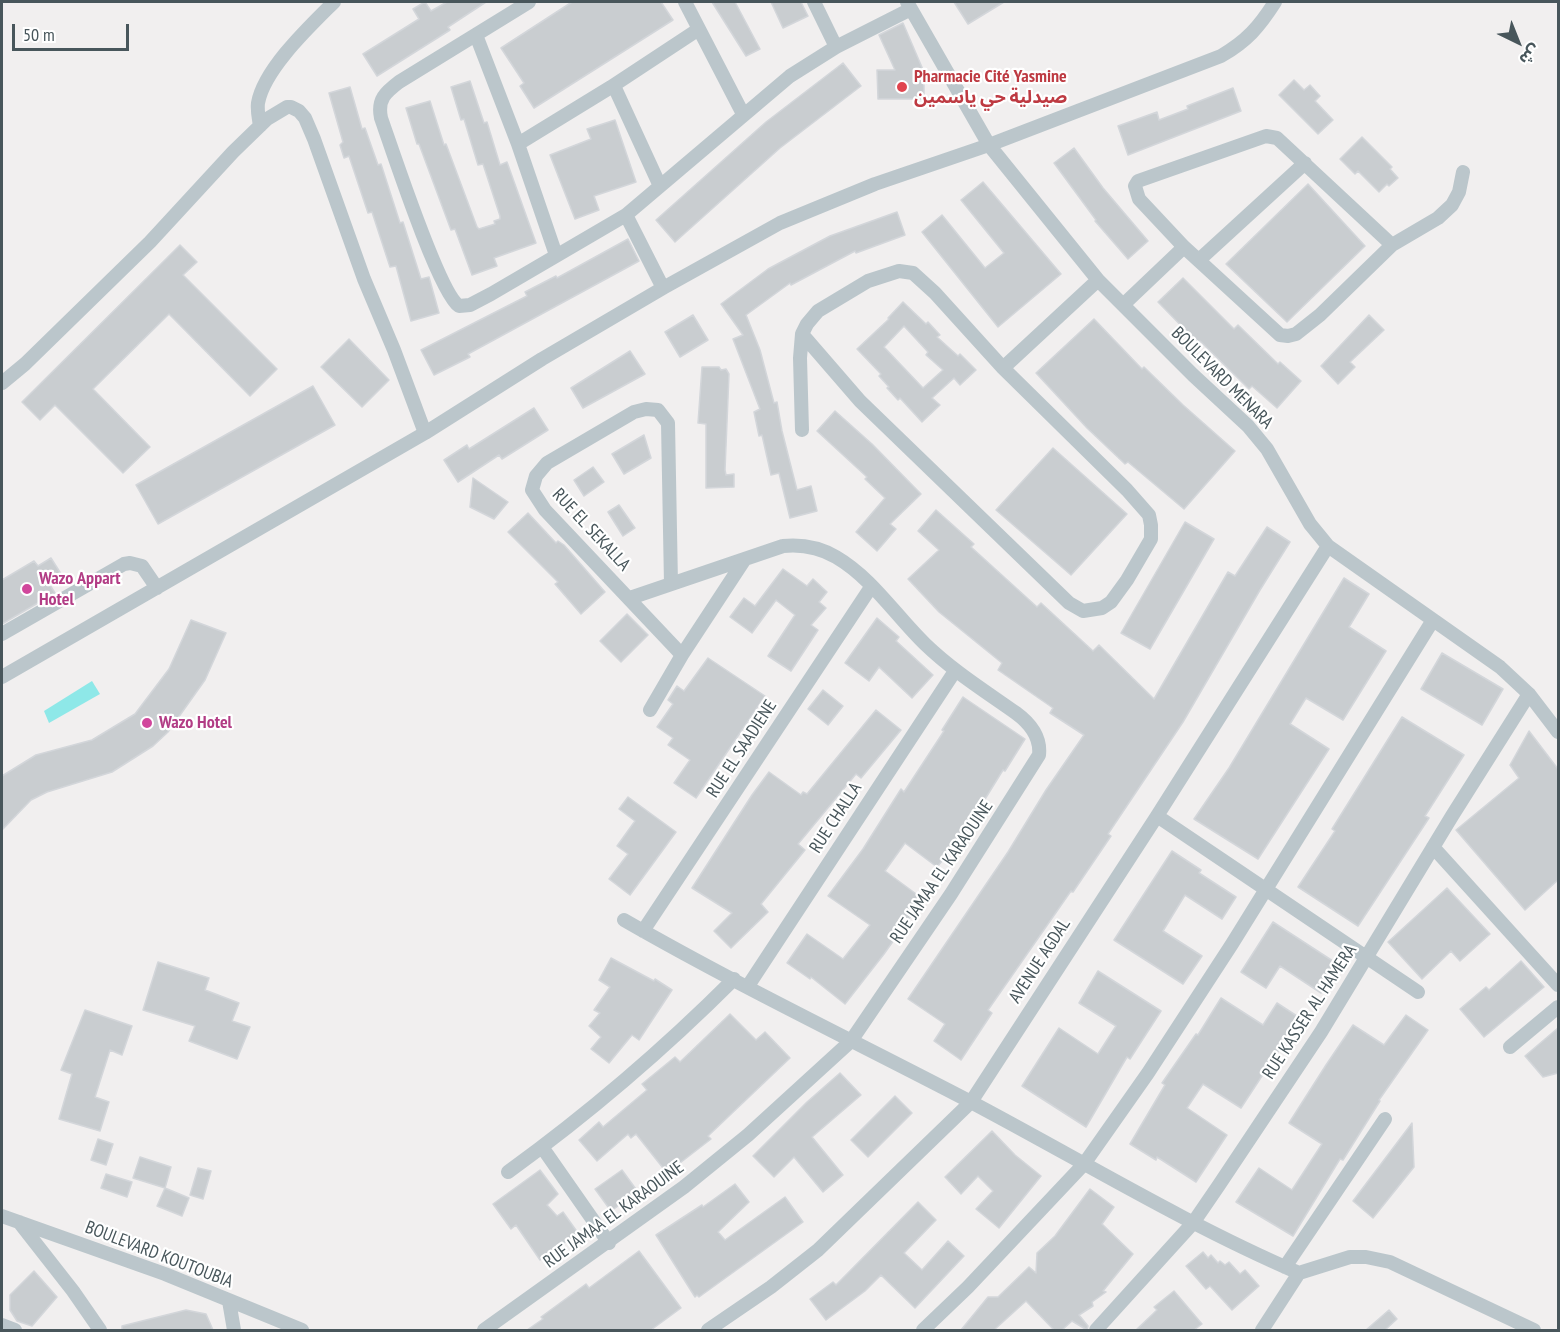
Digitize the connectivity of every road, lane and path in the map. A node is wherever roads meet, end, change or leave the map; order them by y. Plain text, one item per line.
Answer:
1 (334, 2) edge
2 (529, 2) edge
3 (686, 2) edge
4 (814, 2) edge
5 (1275, 2) edge
6 (909, 5) edge
7 (699, 29) junction
8 (476, 35) junction
9 (836, 47) junction
10 (614, 86) junction
11 (743, 114) junction
12 (260, 126) junction
13 (518, 144) junction
14 (989, 145) junction
15 (1305, 163) junction
16 (1463, 172) dead end
17 (660, 186) junction
18 (626, 214) junction
19 (1392, 245) junction
20 (1184, 248) junction
21 (556, 255) junction
22 (1199, 260) junction
23 (1098, 280) junction
24 (663, 288) junction
25 (1123, 305) junction
26 (802, 334) junction
27 (1003, 368) junction
28 (2, 383) edge
29 (802, 430) dead end
30 (425, 433) junction
31 (1328, 546) junction
32 (745, 559) junction
33 (671, 584) junction
34 (871, 586) junction
35 (157, 588) junction
36 (630, 598) junction
37 (1433, 620) junction
38 (2, 634) edge
39 (682, 655) junction
40 (955, 670) junction
41 (2, 677) edge
42 (1529, 694) junction
43 (650, 710) dead end
44 (1558, 732) edge
45 (1157, 816) junction
46 (1433, 847) junction
47 (1266, 890) junction
48 (624, 920) dead end
49 (643, 931) junction
50 (1366, 957) junction
51 (734, 979) junction
52 (1558, 985) edge
53 (748, 986) junction
54 (1418, 992) dead end
55 (1558, 1007) edge
56 (850, 1041) junction
57 (1510, 1047) dead end
58 (970, 1102) junction
59 (1385, 1119) dead end
60 (542, 1148) junction
61 (1084, 1164) junction
62 (508, 1172) dead end
63 (2, 1216) edge
64 (19, 1222) junction
65 (1193, 1223) junction
66 (609, 1243) junction
67 (1285, 1267) junction
68 (1299, 1273) junction
69 (229, 1301) junction
70 (2, 1325) edge
71 (15, 1330) edge
72 (100, 1330) edge
73 (234, 1330) edge
74 (302, 1330) edge
75 (484, 1330) edge
76 (708, 1330) edge
77 (923, 1330) edge
78 (1096, 1330) edge
79 (1262, 1330) edge
80 (1534, 1330) edge

1 - 12 street
2 - 8 street
3 - 7 street
4 - 9 street
5 - 14 street
6 - 9 street
6 - 14 street, BOULEVARD MENARA
7 - 10 street
7 - 11 street
8 - 13 street
8 - 21 street
9 - 11 street
10 - 13 street
10 - 17 street
11 - 17 street
12 - 28 street
12 - 30 street
13 - 21 street
14 - 23 street, BOULEVARD MENARA
14 - 24 street
15 - 19 street
15 - 20 street
15 - 22 street
16 - 19 street
17 - 18 street
18 - 21 street
18 - 24 street
19 - 22 street
20 - 22 street
20 - 25 street
23 - 25 street, BOULEVARD MENARA
23 - 27 street
24 - 30 street
25 - 31 street, BOULEVARD MENARA
26 - 27 street
26 - 27 street
26 - 29 street
30 - 35 street
31 - 37 street, BOULEVARD MENARA
31 - 45 street, AVENUE AGDAL
32 - 33 street, RUE JAMAA EL KARAOUINE
32 - 34 street, RUE JAMAA EL KARAOUINE
32 - 39 street
33 - 36 street, RUE JAMAA EL KARAOUINE
33 - 36 street, RUE EL SEKALLA
34 - 40 street, RUE JAMAA EL KARAOUINE
34 - 49 street, RUE EL SAADIENE
35 - 38 street
35 - 41 street
36 - 39 street, RUE EL SEKALLA
37 - 42 street, BOULEVARD MENARA
37 - 47 street
39 - 43 street
40 - 53 street, RUE CHALLA
40 - 56 street, RUE JAMAA EL KARAOUINE
42 - 44 street, BOULEVARD MENARA
42 - 46 street, RUE KASSER AL HAMERA
45 - 47 street
45 - 58 street, AVENUE AGDAL
46 - 50 street, RUE KASSER AL HAMERA
46 - 52 street
47 - 50 street
47 - 61 street
48 - 49 street
49 - 51 street
50 - 54 street
50 - 65 street, RUE KASSER AL HAMERA
51 - 53 street
51 - 60 street
53 - 56 street
55 - 57 street
56 - 58 street
56 - 66 street, RUE JAMAA EL KARAOUINE
58 - 61 street
58 - 76 street, AVENUE AGDAL
59 - 67 street
60 - 62 street
60 - 66 street
61 - 65 street
61 - 77 street
63 - 64 street, BOULEVARD KOUTOUBIA
64 - 69 street, BOULEVARD KOUTOUBIA
64 - 72 street
65 - 67 street
65 - 78 street, RUE KASSER AL HAMERA
66 - 75 street, RUE JAMAA EL KARAOUINE
67 - 68 street
68 - 79 street
68 - 80 street
69 - 73 street
69 - 74 street, BOULEVARD KOUTOUBIA
70 - 71 street

